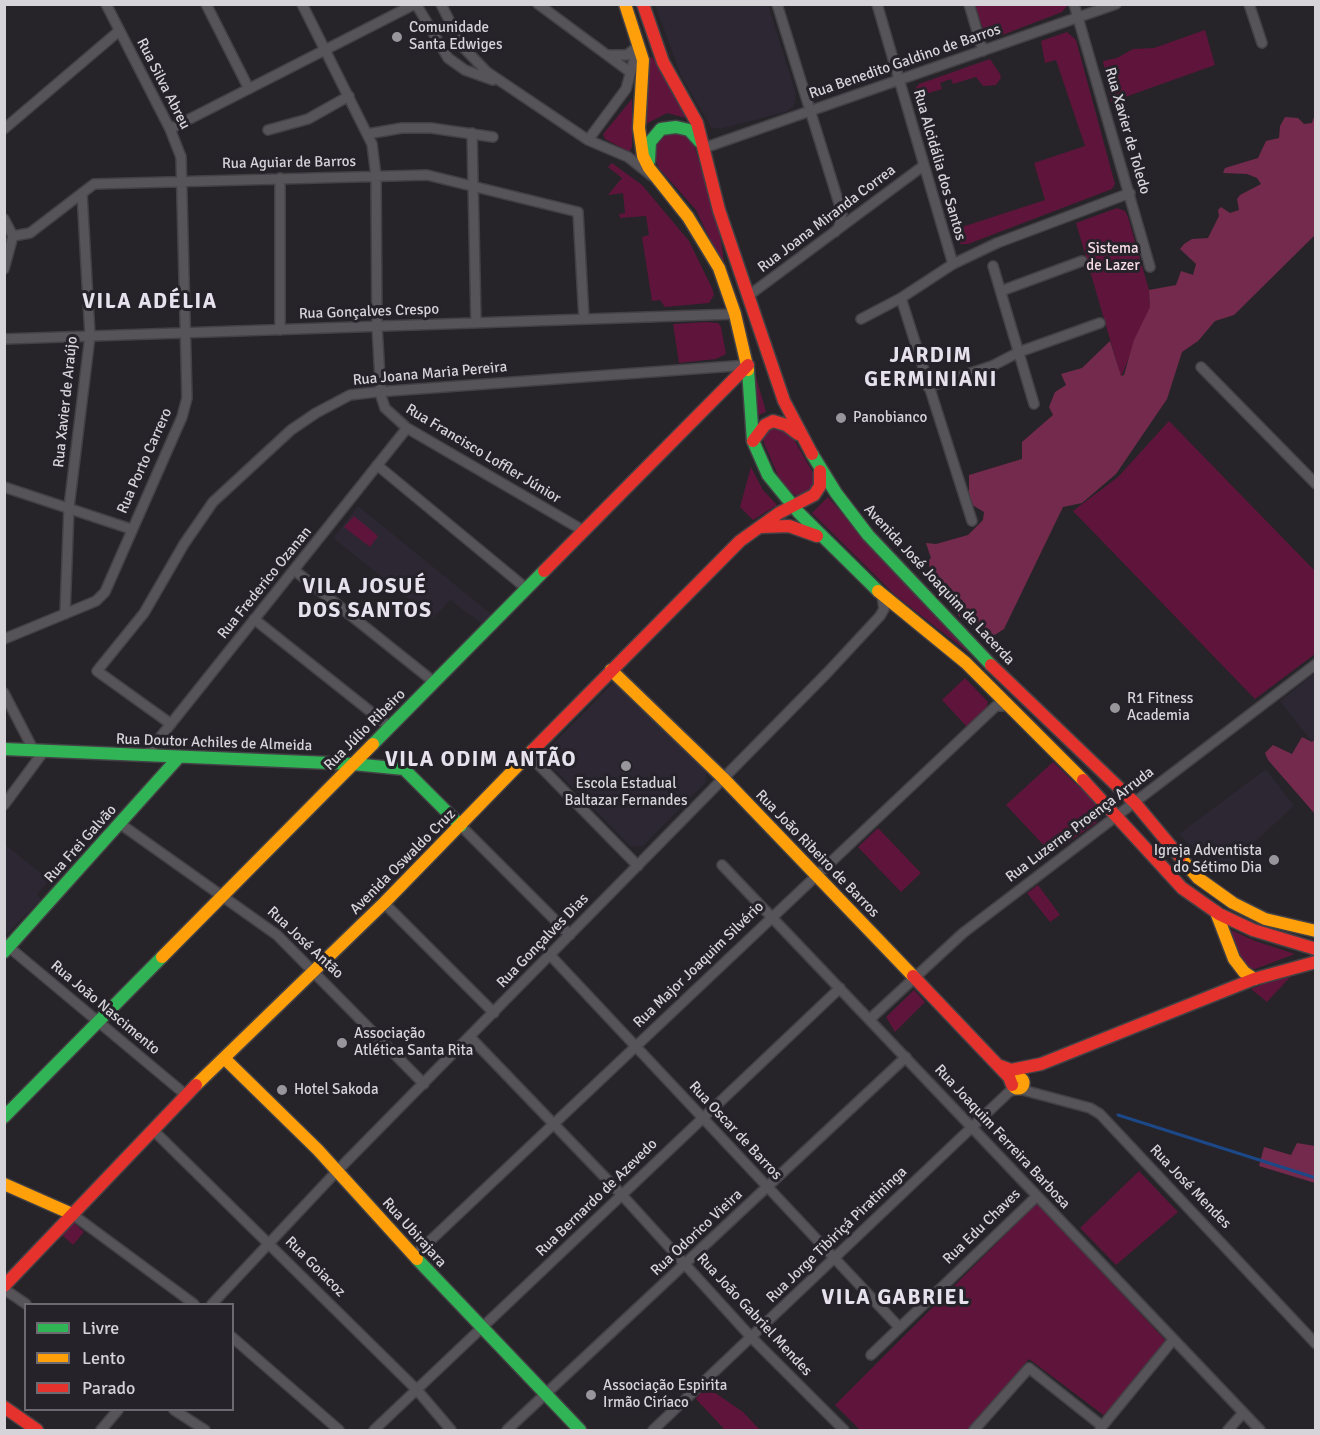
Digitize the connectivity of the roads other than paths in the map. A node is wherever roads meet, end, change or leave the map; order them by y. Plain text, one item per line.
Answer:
1 (105, 4) edge
2 (206, 4) edge
3 (302, 4) edge
4 (415, 4) edge
5 (441, 4) edge
6 (538, 4) edge
7 (625, 4) edge
8 (643, 4) edge
9 (777, 4) edge
10 (877, 4) edge
11 (969, 4) edge
12 (1074, 4) edge
13 (1116, 4) edge
14 (1249, 4) edge
15 (1078, 18) junction
16 (119, 31) junction
17 (639, 42) junction
18 (1262, 43) dead end
19 (325, 50) junction
20 (983, 51) junction
21 (606, 55) junction
22 (630, 72) junction
23 (899, 80) junction
24 (501, 83) junction
25 (249, 89) junction
26 (349, 96) junction
27 (810, 111) junction
28 (4, 129) edge
29 (170, 129) junction
30 (268, 130) dead end
31 (472, 133) junction
32 (367, 134) junction
33 (494, 137) dead end
34 (588, 140) junction
35 (704, 148) junction
36 (923, 166) junction
37 (376, 176) junction
38 (280, 178) junction
39 (183, 181) junction
40 (663, 185) junction
41 (473, 186) junction
42 (82, 193) junction
43 (1130, 193) junction
44 (842, 213) junction
45 (856, 216) junction
46 (4, 219) edge
47 (835, 232) junction
48 (13, 236) junction
49 (1082, 261) dead end
50 (953, 264) junction
51 (993, 266) dead end
52 (1150, 267) dead end
53 (4, 269) edge
54 (1000, 291) junction
55 (748, 296) junction
56 (901, 298) junction
57 (735, 314) junction
58 (584, 319) junction
59 (861, 319) dead end
60 (476, 323) junction
61 (1100, 323) dead end
62 (377, 326) junction
63 (280, 330) junction
64 (186, 333) junction
65 (90, 336) junction
66 (4, 339) edge
67 (1019, 352) junction
68 (748, 365) junction
69 (1201, 367) dead end
70 (928, 387) junction
71 (381, 392) junction
72 (1034, 404) dead end
73 (407, 428) junction
74 (753, 441) junction
75 (805, 441) junction
76 (377, 465) junction
77 (820, 469) junction
78 (1316, 484) edge
79 (4, 487) edge
80 (792, 505) junction
81 (69, 507) junction
82 (972, 521) dead end
83 (759, 527) junction
84 (131, 529) junction
85 (584, 531) junction
86 (827, 542) junction
87 (294, 570) junction
88 (527, 589) junction
89 (882, 596) junction
90 (65, 614) junction
91 (254, 619) junction
92 (4, 639) edge
93 (1316, 664) edge
94 (611, 670) junction
95 (434, 682) junction
96 (4, 693) edge
97 (1010, 706) junction
98 (171, 724) junction
99 (390, 727) junction
100 (4, 748) edge
101 (39, 751) junction
102 (146, 755) junction
103 (529, 755) junction
104 (179, 757) junction
105 (353, 764) junction
106 (723, 778) junction
107 (1135, 803) junction
108 (4, 805) edge
109 (1119, 815) junction
110 (119, 823) junction
111 (461, 826) junction
112 (722, 865) dead end
113 (638, 866) junction
114 (817, 875) junction
115 (223, 896) junction
116 (384, 903) junction
117 (1216, 912) junction
118 (771, 916) junction
119 (1313, 930) edge
120 (570, 935) junction
121 (6, 947) edge
122 (1315, 949) edge
123 (550, 956) junction
124 (1234, 959) junction
125 (1310, 963) edge
126 (314, 969) junction
127 (914, 977) junction
128 (1254, 979) junction
129 (1239, 985) junction
130 (840, 988) junction
131 (494, 1013) junction
132 (870, 1019) junction
133 (99, 1022) junction
134 (470, 1037) junction
135 (635, 1046) junction
136 (906, 1057) junction
137 (224, 1058) junction
138 (996, 1064) junction
139 (1041, 1064) junction
140 (424, 1084) junction
141 (1018, 1087) junction
142 (186, 1095) junction
143 (4, 1117) edge
144 (703, 1118) junction
145 (553, 1124) junction
146 (972, 1127) junction
147 (153, 1130) junction
148 (337, 1172) junction
149 (4, 1184) edge
150 (768, 1187) junction
151 (622, 1195) junction
152 (1036, 1196) junction
153 (72, 1214) junction
154 (270, 1243) junction
155 (414, 1256) junction
156 (834, 1258) junction
157 (686, 1264) junction
158 (4, 1287) edge
159 (24, 1303) edge
160 (191, 1303) edge
161 (214, 1303) edge
162 (898, 1327) junction
163 (482, 1328) junction
164 (751, 1337) junction
165 (234, 1339) edge
166 (1173, 1340) junction
167 (1316, 1344) edge
168 (871, 1355) dead end
169 (417, 1390) junction
170 (546, 1396) junction
171 (4, 1407) edge
172 (117, 1411) edge
173 (175, 1411) edge
174 (1243, 1413) junction
175 (1101, 1428) edge
176 (37, 1431) edge
177 (101, 1431) edge
178 (205, 1431) edge
179 (339, 1431) edge
180 (374, 1431) edge
181 (451, 1431) edge
182 (507, 1431) edge
183 (580, 1431) edge
184 (590, 1431) edge
185 (653, 1431) edge
186 (844, 1431) edge
187 (974, 1431) edge
188 (1228, 1431) edge
189 (1260, 1431) edge

1 - 16 street, Rua Silva Abreu
2 - 25 street
3 - 19 street
4 - 19 street
4 - 24 street
5 - 24 street
6 - 21 street
7 - 17 main road
8 - 35 main road, Avenida José Joaquim de Lacerda
9 - 27 street
10 - 23 street, Rua Alcidália dos Santos
11 - 20 street
12 - 15 street, Rua Xavier de Toledo
13 - 15 street, Rua Benedito Galdino de Barros
14 - 18 street
15 - 20 street, Rua Benedito Galdino de Barros
15 - 43 street, Rua Xavier de Toledo
16 - 28 street
16 - 29 street, Rua Silva Abreu
17 - 21 street
17 - 22 street
17 - 40 main road
19 - 25 street
19 - 26 street
20 - 23 street, Rua Benedito Galdino de Barros
21 - 22 street
22 - 34 street
23 - 27 street, Rua Benedito Galdino de Barros
23 - 36 street, Rua Alcidália dos Santos
24 - 34 street
25 - 29 street
26 - 30 street
26 - 32 street
27 - 35 street, Rua Benedito Galdino de Barros
27 - 44 street
29 - 39 street, Rua Silva Abreu
31 - 32 street
31 - 33 street
31 - 41 street
32 - 37 street
34 - 40 street
35 - 40 main road
35 - 55 main road, Avenida José Joaquim de Lacerda
36 - 45 street, Rua Joana Miranda Correa
36 - 50 street, Rua Alcidália dos Santos
37 - 38 street, Rua Aguiar de Barros
37 - 41 street, Rua Aguiar de Barros
37 - 62 street
38 - 39 street, Rua Aguiar de Barros
38 - 63 street
39 - 42 street, Rua Aguiar de Barros
39 - 64 street, Rua Porto Carrero
40 - 57 main road
41 - 58 street, Rua Aguiar de Barros
41 - 60 street
42 - 48 street, Rua Aguiar de Barros
42 - 65 street, Rua Xavier de Araújo
43 - 50 street
43 - 52 street, Rua Xavier de Toledo
44 - 45 street
44 - 47 street
45 - 47 street, Rua Joana Miranda Correa
46 - 48 street
47 - 55 street, Rua Joana Miranda Correa
48 - 53 street
49 - 54 street
50 - 56 street
51 - 54 street
54 - 67 street
55 - 75 main road, Avenida José Joaquim de Lacerda
56 - 59 street
56 - 70 street
57 - 58 street, Rua Gonçalves Crespo
57 - 68 main road
58 - 60 street, Rua Gonçalves Crespo
60 - 62 street, Rua Gonçalves Crespo
61 - 67 street
62 - 63 street, Rua Gonçalves Crespo
62 - 71 street
63 - 64 street, Rua Gonçalves Crespo
64 - 65 street, Rua Gonçalves Crespo
64 - 84 street, Rua Porto Carrero
65 - 66 street, Rua Gonçalves Crespo
65 - 81 street, Rua Xavier de Araújo
67 - 70 street
67 - 72 street
68 - 71 street, Rua Joana Maria Pereira
68 - 74 main road
68 - 85 main road, Rua Júlio Ribeiro
69 - 78 street
70 - 82 street
71 - 73 street, Rua Francisco Loffler Júnior
71 - 98 street, Rua Joana Maria Pereira
73 - 76 street, Rua Frederico Ozanan
73 - 85 street, Rua Francisco Loffler Júnior
74 - 75 main road
74 - 80 main road
75 - 77 main road, Avenida José Joaquim de Lacerda
76 - 87 street, Rua Frederico Ozanan
76 - 88 street
77 - 80 main road, Avenida Oswaldo Cruz
77 - 107 main road, Avenida José Joaquim de Lacerda
79 - 81 street
80 - 83 main road, Avenida Oswaldo Cruz
80 - 86 main road
81 - 84 street
81 - 90 street, Rua Xavier de Araújo
83 - 86 main road
83 - 94 main road, Avenida Oswaldo Cruz
84 - 90 street, Rua Porto Carrero
85 - 88 main road, Rua Júlio Ribeiro
86 - 89 main road
87 - 91 street, Rua Frederico Ozanan
87 - 95 street
88 - 95 main road, Rua Júlio Ribeiro
89 - 97 main road
89 - 106 street, Rua Gonçalves Dias
90 - 92 street
91 - 98 street, Rua Frederico Ozanan
91 - 99 street
93 - 107 street, Rua Luzerne Proença Arruda
94 - 103 main road, Avenida Oswaldo Cruz
94 - 106 main road, Rua João Ribeiro de Barros
95 - 99 main road, Rua Júlio Ribeiro
96 - 101 street
97 - 109 main road
97 - 114 street, Rua Major Joaquim Silvério
98 - 102 street, Rua Frederico Ozanan
99 - 105 main road, Rua Júlio Ribeiro
100 - 101 main road, Rua Doutor Achiles de Almeida
101 - 102 main road, Rua Doutor Achiles de Almeida
101 - 108 street
102 - 104 main road, Rua Doutor Achiles de Almeida
103 - 111 main road, Avenida Oswaldo Cruz
103 - 113 street
104 - 105 main road, Rua Doutor Achiles de Almeida
104 - 110 main road, Rua Frei Galvão
105 - 111 main road, Rua Doutor Achiles de Almeida
105 - 115 main road, Rua Júlio Ribeiro
106 - 113 street, Rua Gonçalves Dias
106 - 114 main road, Rua João Ribeiro de Barros
107 - 109 street, Rua Luzerne Proença Arruda
107 - 119 main road, Avenida José Joaquim de Lacerda
109 - 117 main road
109 - 127 street, Rua Luzerne Proença Arruda
110 - 115 street, Rua José Antão
110 - 121 main road, Rua Frei Galvão
111 - 116 main road, Avenida Oswaldo Cruz
111 - 120 street, Rua Doutor Achiles de Almeida
112 - 118 street, Rua Joaquim Ferreira Barbosa
113 - 120 street, Rua Gonçalves Dias
114 - 118 street, Rua Major Joaquim Silvério
114 - 127 main road, Rua João Ribeiro de Barros
115 - 126 street, Rua José Antão
115 - 133 main road, Rua Júlio Ribeiro
116 - 126 main road, Avenida Oswaldo Cruz
116 - 131 street
117 - 122 main road
117 - 124 main road
118 - 130 street, Rua Joaquim Ferreira Barbosa
118 - 135 street, Rua Major Joaquim Silvério
119 - 122 main road
120 - 123 street, Rua Gonçalves Dias
121 - 133 street, Rua João Nascimento
122 - 125 main road
123 - 131 street, Rua Gonçalves Dias
123 - 135 street, Rua Oscar de Barros
124 - 128 main road
124 - 129 main road
125 - 128 main road
126 - 137 main road, Avenida Oswaldo Cruz
126 - 140 street, Rua José Antão
127 - 132 street, Rua Luzerne Proença Arruda
127 - 138 main road, Rua João Ribeiro de Barros
128 - 129 main road
129 - 139 main road
130 - 132 street, Rua Joaquim Ferreira Barbosa
130 - 144 street, Rua Bernardo de Azevedo
131 - 134 street, Rua Gonçalves Dias
132 - 136 street, Rua Joaquim Ferreira Barbosa
133 - 142 street, Rua João Nascimento
133 - 143 main road, Rua Júlio Ribeiro
134 - 140 street, Rua Gonçalves Dias
134 - 145 street, Rua João Gabriel Mendes
135 - 144 street, Rua Oscar de Barros
135 - 145 street, Rua Major Joaquim Silvério
136 - 146 street, Rua Joaquim Ferreira Barbosa
136 - 150 street, Rua Odorico Vieira
137 - 142 main road, Avenida Oswaldo Cruz
137 - 148 main road, Rua Ubirajara
138 - 139 main road
138 - 141 main road, Rua João Ribeiro de Barros
139 - 141 main road
140 - 148 street, Rua Gonçalves Dias
141 - 146 street, Rua Jorge Tibiriçá Piratininga
141 - 167 street, Rua José Mendes
142 - 147 main road, Avenida Oswaldo Cruz
144 - 150 street, Rua Oscar de Barros
144 - 151 street, Rua Bernardo de Azevedo
145 - 151 street, Rua João Gabriel Mendes
145 - 155 street, Rua Major Joaquim Silvério
146 - 152 street, Rua Joaquim Ferreira Barbosa
146 - 156 street, Rua Jorge Tibiriçá Piratininga
147 - 153 main road, Avenida Oswaldo Cruz
147 - 154 street, Rua Goiacoz
148 - 154 street, Rua Gonçalves Dias
148 - 155 main road, Rua Ubirajara
149 - 153 main road
150 - 156 street, Rua Oscar de Barros
150 - 157 street, Rua Odorico Vieira
151 - 157 street, Rua João Gabriel Mendes
151 - 163 street, Rua Bernardo de Azevedo
152 - 162 street, Rua Edu Chaves
152 - 166 street, Rua Joaquim Ferreira Barbosa
153 - 158 main road, Avenida Oswaldo Cruz
153 - 160 street
154 - 161 street, Rua Gonçalves Dias
154 - 169 street, Rua Goiacoz
155 - 163 main road, Rua Ubirajara
156 - 162 street, Rua Oscar de Barros
156 - 164 street, Rua Jorge Tibiriçá Piratininga
157 - 164 street, Rua João Gabriel Mendes
157 - 170 street, Rua Odorico Vieira
158 - 159 street
162 - 168 street, Rua Edu Chaves
163 - 169 street, Rua Bernardo de Azevedo
163 - 170 main road, Rua Ubirajara
164 - 185 street, Rua Jorge Tibiriçá Piratininga
164 - 186 street, Rua João Gabriel Mendes
165 - 179 street
166 - 174 street, Rua Joaquim Ferreira Barbosa
166 - 175 street
169 - 180 street, Rua Bernardo de Azevedo
169 - 181 street, Rua Goiacoz
170 - 182 street, Rua Odorico Vieira
170 - 183 main road, Rua Ubirajara
170 - 184 main road
171 - 176 main road
172 - 177 street
173 - 178 street
174 - 188 street
174 - 189 street, Rua Joaquim Ferreira Barbosa
175 - 187 street

